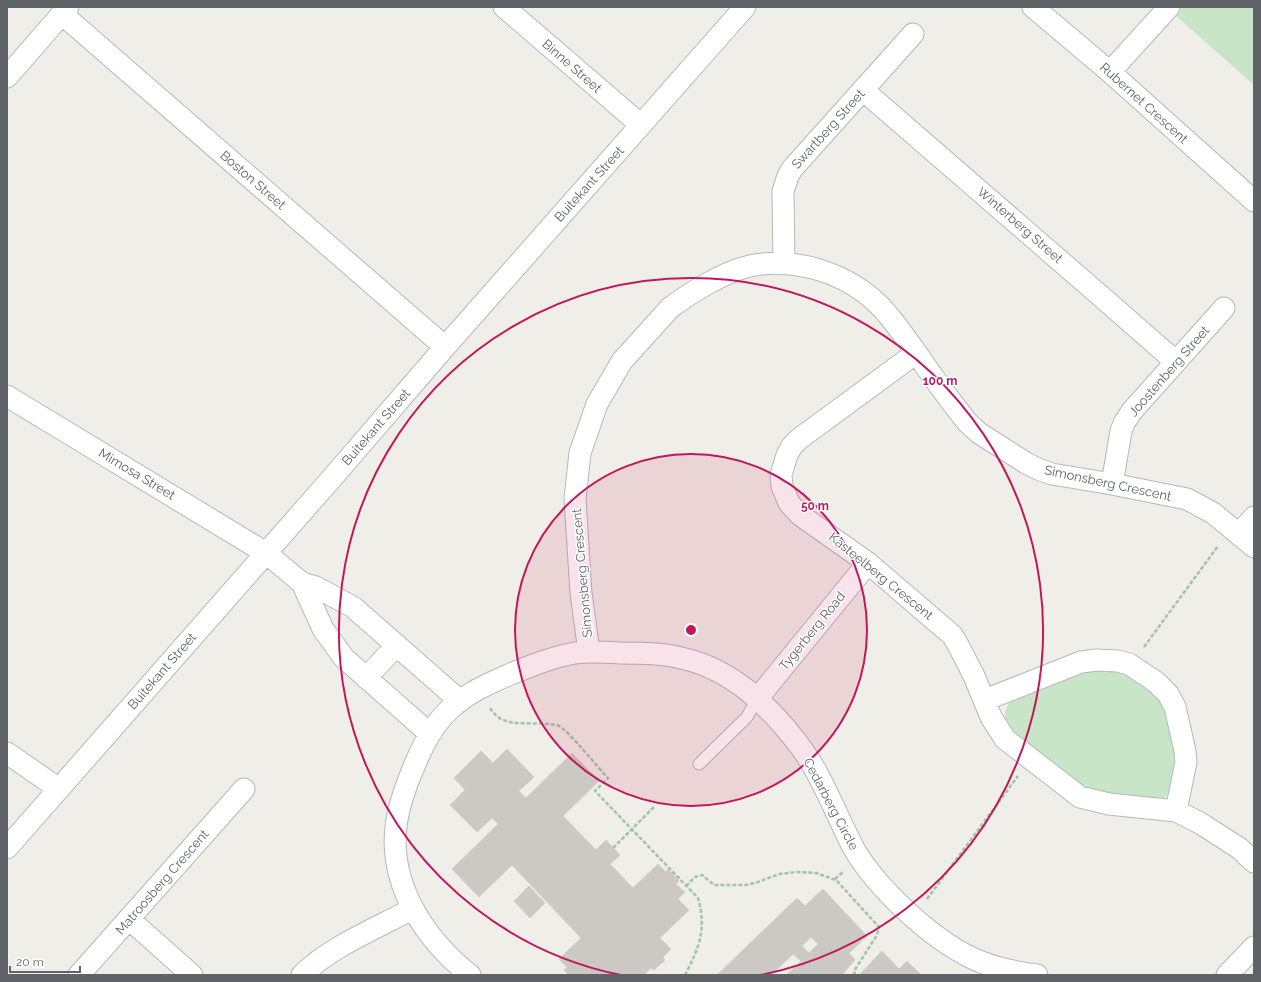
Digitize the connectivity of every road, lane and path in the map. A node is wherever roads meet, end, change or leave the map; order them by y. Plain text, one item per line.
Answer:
1 (504, 7) edge
2 (745, 7) edge
3 (1033, 7) edge
4 (1168, 7) edge
5 (65, 10) edge
6 (913, 34) dead end
7 (1110, 72) junction
8 (7, 77) edge
9 (862, 90) junction
10 (641, 125) junction
11 (1254, 201) edge
12 (784, 264) junction
13 (1224, 308) dead end
14 (445, 347) junction
15 (916, 353) junction
16 (1176, 362) junction
17 (7, 396) edge
18 (1112, 484) junction
19 (1254, 517) edge
20 (1241, 536) edge
21 (266, 553) junction
22 (868, 563) junction
23 (302, 583) junction
24 (397, 645) junction
25 (589, 652) junction
26 (1131, 665) junction
27 (366, 678) junction
28 (467, 696) junction
29 (757, 699) junction
30 (985, 700) junction
31 (430, 734) junction
32 (7, 753) edge
33 (1031, 760) junction
34 (699, 764) dead end
35 (59, 789) junction
36 (244, 789) dead end
37 (654, 807) dead end
38 (1176, 811) junction
39 (632, 829) junction
40 (7, 848) edge
41 (613, 848) dead end
42 (1254, 862) edge
43 (686, 886) junction
44 (412, 909) junction
45 (913, 917) junction
46 (129, 919) junction
47 (1254, 947) edge
48 (80, 975) edge
49 (192, 975) edge
50 (302, 975) edge
51 (470, 975) edge
52 (685, 975) edge
53 (855, 975) edge
54 (1037, 975) edge
55 (1227, 975) edge

1 - 10 street, Binne Street
2 - 10 street, Buitekant Street
3 - 7 street, Rubernet Crescent
4 - 7 street
5 - 8 street
5 - 14 street, Boston Street
6 - 9 street, Swartberg Street
7 - 11 street, Rubernet Crescent
9 - 12 street, Swartberg Street
9 - 16 street, Winterberg Street
10 - 14 street, Buitekant Street
12 - 15 street, Simonsberg Crescent
12 - 25 street, Simonsberg Crescent
13 - 16 street, Joostenberg Street
14 - 21 street, Buitekant Street
15 - 18 street, Simonsberg Crescent
15 - 22 street, Kasteelberg Crescent
16 - 18 street, Joostenberg Street
17 - 21 street, Mimosa Street
18 - 20 street, Simonsberg Crescent
19 - 20 street
20 - 26 path
21 - 23 street, Mimosa Street
21 - 35 street, Buitekant Street
22 - 29 street, Tygerberg Road
22 - 30 street, Kasteelberg Crescent
23 - 24 street
23 - 27 street
24 - 27 street
24 - 28 street
25 - 28 street, Cedarberg Circle
25 - 29 street, Cedarberg Circle
26 - 30 street
26 - 38 street
27 - 31 street
28 - 31 street, Cedarberg Circle
28 - 39 path
29 - 34 lane
29 - 45 street, Cedarberg Circle
30 - 33 street, Kasteelberg Crescent
31 - 44 street, Cedarberg Circle
32 - 35 street
33 - 38 street, Kasteelberg Crescent
33 - 45 path
35 - 40 street, Buitekant Street
36 - 46 street, Matroosberg Crescent
37 - 39 path
38 - 42 street, Kasteelberg Crescent
39 - 41 path
39 - 43 path
43 - 52 path
43 - 53 path
44 - 50 street
44 - 51 street, Cedarberg Circle
45 - 54 street, Cedarberg Circle
46 - 48 street, Matroosberg Crescent
46 - 49 street
47 - 55 street

